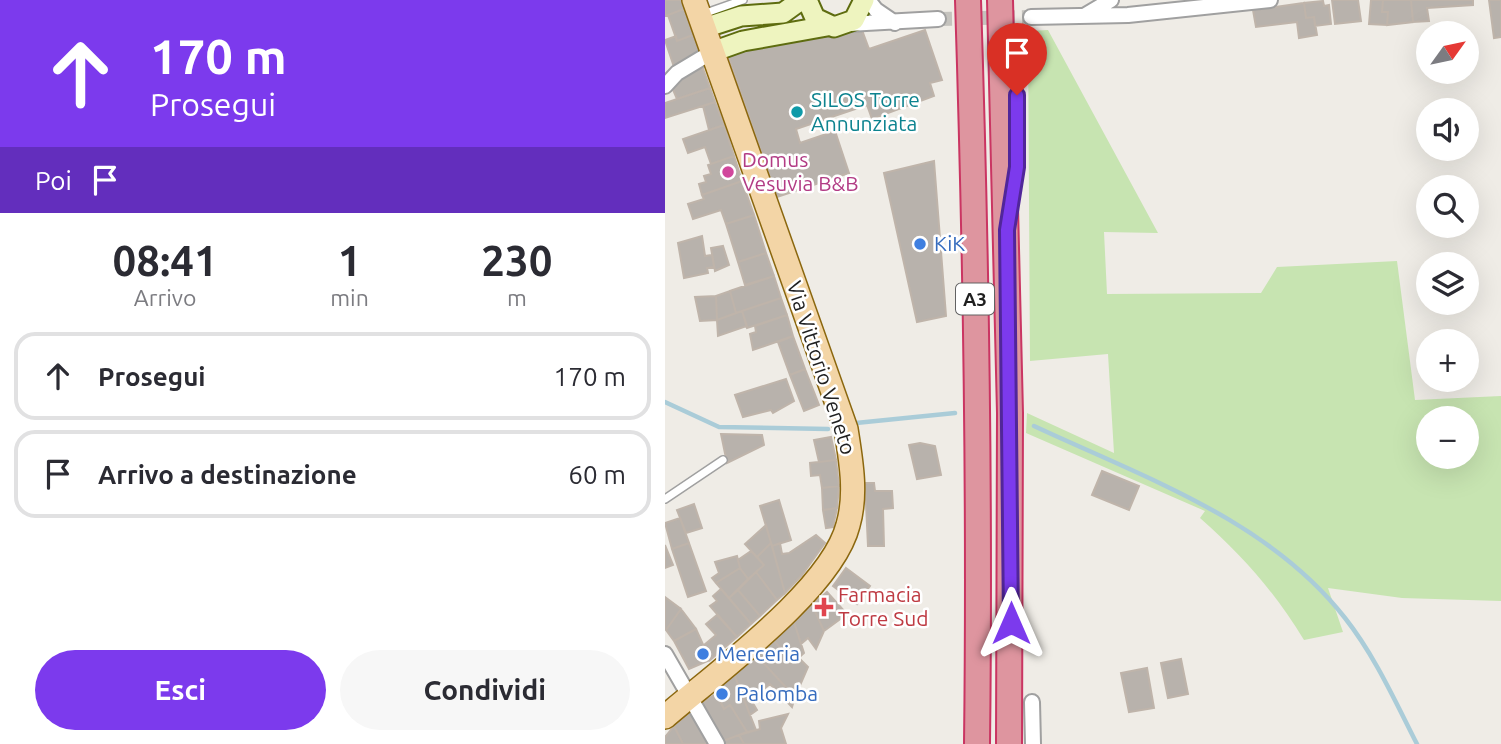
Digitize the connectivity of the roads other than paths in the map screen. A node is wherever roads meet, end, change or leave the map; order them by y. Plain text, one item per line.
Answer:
1 (743, 0) edge
2 (801, 0) edge
3 (807, 0) edge
4 (866, 0) edge
5 (960, 0) edge
6 (968, 0) edge
7 (1000, 0) edge
8 (1111, 0) edge
9 (1271, 0) edge
10 (1023, 8) edge
11 (699, 15) edge
12 (1083, 16) junction
13 (938, 19) tunnel mouth
14 (894, 23) junction
15 (848, 24) junction
16 (827, 26) junction
17 (712, 52) junction
18 (970, 60) junction
19 (665, 86) edge
20 (1007, 230) junction
21 (723, 460) dead end
22 (665, 499) edge
23 (665, 654) edge
24 (690, 696) junction
25 (1032, 702) dead end
26 (665, 717) edge
27 (717, 744) edge
28 (977, 744) edge
29 (1009, 744) edge
30 (1033, 744) edge

1 - 11 lane
2 - 11 main road
3 - 16 main road
4 - 14 street
4 - 15 main road
5 - 18 highway
6 - 18 highway, A3
7 - 20 highway, A3
8 - 12 street
9 - 12 street
10 - 12 street
10 - 20 highway
11 - 17 main road, Via Vittorio Veneto
13 - 14 street
14 - 15 street
15 - 16 main road
16 - 17 main road
17 - 19 street
17 - 24 main road, Via Vittorio Veneto
18 - 28 highway, A3
20 - 29 highway, A3
21 - 22 lane
23 - 24 street
24 - 26 main road, Via Vittorio Veneto
24 - 27 street
25 - 30 street

